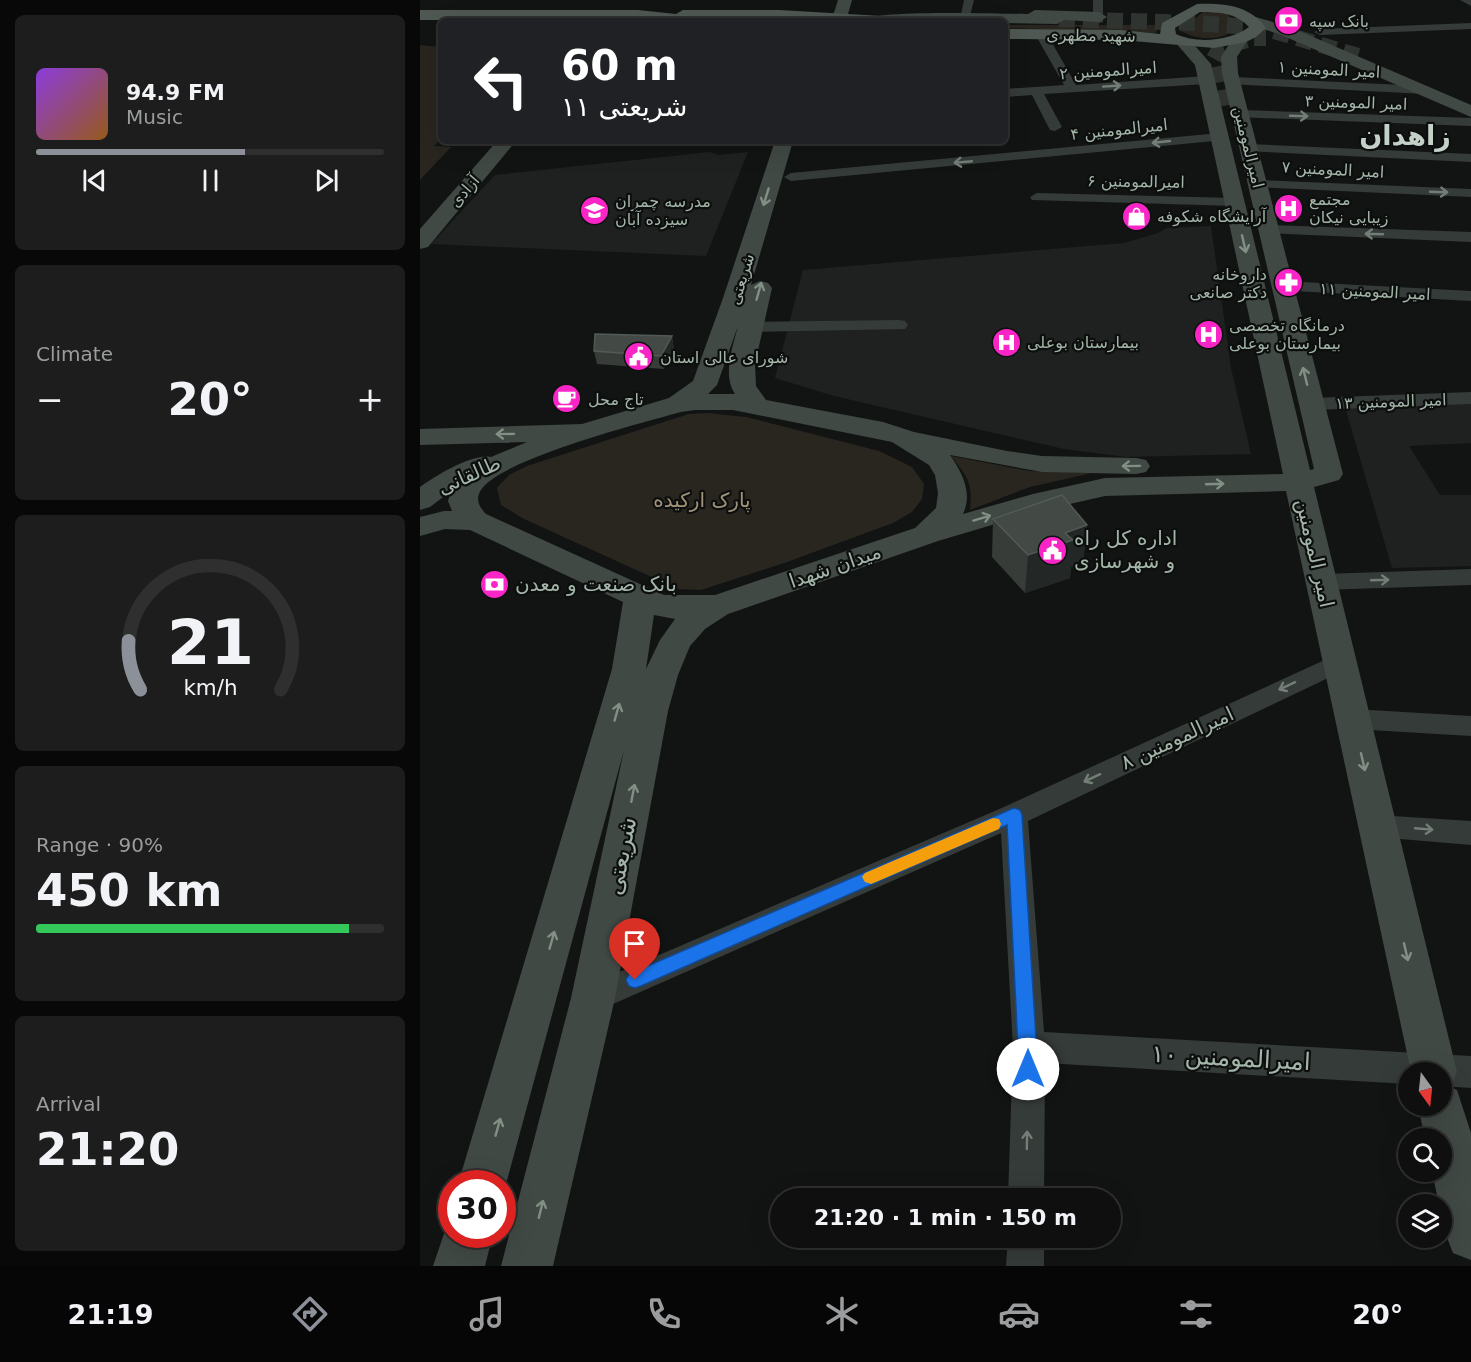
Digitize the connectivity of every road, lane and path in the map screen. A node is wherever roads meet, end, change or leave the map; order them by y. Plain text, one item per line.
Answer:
1 (844, 0) edge
2 (1098, 0) edge
3 (1225, 0) edge
4 (1465, 0) edge
5 (1471, 3) edge
6 (1192, 5) edge
7 (967, 7) edge
8 (420, 15) edge
9 (638, 15) junction
10 (1246, 17) junction
11 (672, 18) edge
12 (816, 18) edge
13 (840, 18) edge
14 (904, 18) edge
15 (986, 18) edge
16 (1008, 18) edge
17 (1099, 18) joint
18 (1057, 19) tunnel mouth
19 (1175, 21) junction
20 (1008, 24) edge
21 (1471, 26) edge
22 (1320, 33) dead end
23 (1008, 34) edge
24 (1041, 34) junction
25 (1241, 38) junction
26 (1179, 41) junction
27 (1359, 56) tunnel mouth
28 (1220, 81) junction
29 (1072, 89) junction
30 (1425, 90) junction
31 (1036, 91) junction
32 (1008, 93) edge
33 (1471, 102) edge
34 (1232, 110) junction
35 (1471, 112) edge
36 (1471, 122) edge
37 (1055, 127) dead end
38 (1220, 137) junction
39 (486, 144) edge
40 (504, 144) edge
41 (783, 144) edge
42 (801, 144) edge
43 (1249, 148) junction
44 (1471, 158) edge
45 (790, 177) junction
46 (1242, 192) junction
47 (1471, 193) edge
48 (1037, 197) dead end
49 (420, 215) edge
50 (1269, 230) junction
51 (1471, 237) edge
52 (420, 242) edge
53 (1283, 286) junction
54 (1469, 296) edge
55 (899, 325) dead end
56 (749, 327) junction
57 (1471, 399) edge
58 (678, 404) junction
59 (1312, 404) junction
60 (757, 406) junction
61 (584, 432) junction
62 (420, 436) edge
63 (902, 436) junction
64 (522, 453) junction
65 (1296, 471) junction
66 (420, 501) edge
67 (475, 521) junction
68 (420, 527) edge
69 (926, 534) junction
70 (1471, 577) edge
71 (1322, 582) junction
72 (640, 597) junction
73 (717, 606) junction
74 (1340, 662) junction
75 (646, 667) junction
76 (1353, 718) junction
77 (1471, 726) edge
78 (1014, 815) junction
79 (1377, 825) junction
80 (1471, 833) edge
81 (592, 998) junction
82 (1029, 1047) junction
83 (1431, 1062) edge
84 (1471, 1072) edge
85 (1452, 1077) edge
86 (1398, 1079) edge
87 (1444, 1116) edge
88 (486, 1170) edge
89 (1026, 1188) edge
90 (1471, 1235) edge
91 (464, 1248) edge
92 (1026, 1248) edge
93 (459, 1266) edge
94 (527, 1266) edge
95 (1025, 1266) edge

1 - 13 main road
2 - 17 street
3 - 10 main road
4 - 5 street
6 - 10 main road
6 - 19 main road
7 - 17 main road
8 - 9 main road
9 - 11 main road
9 - 12 main road
10 - 25 main road
10 - 30 main road
14 - 15 main road
16 - 18 main road
19 - 20 main road, شهید مطهری
19 - 26 main road
21 - 22 street
23 - 24 main road, شهید مطهری
24 - 26 main road, شهید مطهری
24 - 29 street
25 - 26 main road, شهید مطهری
25 - 28 main road, امیرالمومنین
26 - 28 main road, امیر المومنین
27 - 33 main road
29 -> 28 street, امیرالمومنین ۲
28 - 30 street, امیر المومنین ۱
28 - 34 main road, امیرالمومنین
28 - 38 main road, امیر المومنین
29 - 31 street, امیرالمومنین ۲
30 - 35 main road
31 - 32 street, امیرالمومنین ۲
31 - 37 street
34 -> 36 street, امیر المومنین ۳
34 - 43 main road, امیرالمومنین
34 - 46 main road
38 -> 45 street, امیرالمومنین ۴
38 - 46 main road, امیر المومنین
39 - 49 main road, آزادی
40 - 52 main road, آزادی
41 -> 58 main road, شریعتی
42 - 45 main road
43 - 44 street
43 - 46 main road, امیرالمومنین
56 -> 45 main road
46 -> 47 street, امیر المومنین ۷
46 - 48 street, امیرالمومنین ۶
46 - 50 main road, امیرالمومنین
46 -> 65 main road, امیر المومنین
51 -> 50 street
50 - 53 main road, امیرالمومنین
53 - 54 street, امیر المومنین ۱۱
59 -> 53 main road, امیرالمومنین
55 - 56 street
56 - 60 main road
57 - 59 street, امیر المومنین ۱۳
58 - 60 main road, میدان شهدا
58 - 61 main road, میدان شهدا
59 - 65 main road, امیرالمومنین
60 - 63 main road, میدان شهدا
61 -> 62 main road
61 - 64 main road, میدان شهدا
65 -> 63 main road
63 - 69 main road, میدان شهدا
64 - 66 main road, طالقانی
64 - 67 main road, میدان شهدا
69 -> 65 main road
65 - 71 main road, امیر المومنین
67 - 68 main road
67 - 72 main road, میدان شهدا
69 - 73 main road, میدان شهدا
71 -> 70 street
71 - 74 main road, امیر المومنین
72 - 73 main road, میدان شهدا
72 - 75 main road, شریعتی
73 - 75 main road, شریعتی
74 - 76 main road, امیر المومنین
74 -> 78 street, امیرالمومنین ۸
81 -> 75 main road, شریعتی
88 -> 75 main road, شریعتی
76 - 77 street
76 -> 79 main road, امیر المومنین
78 - 81 street, امیرالمومنین ۸
78 - 82 street
79 -> 80 street
79 -> 83 main road, امیر المومنین
94 -> 81 main road, شریعتی
82 - 86 street, امیرالمومنین ۱۰
89 -> 82 street
84 - 85 street, امیرالمومنین ۱۰
87 - 90 main road, امیر المومنین
91 - 93 main road
92 - 95 street

